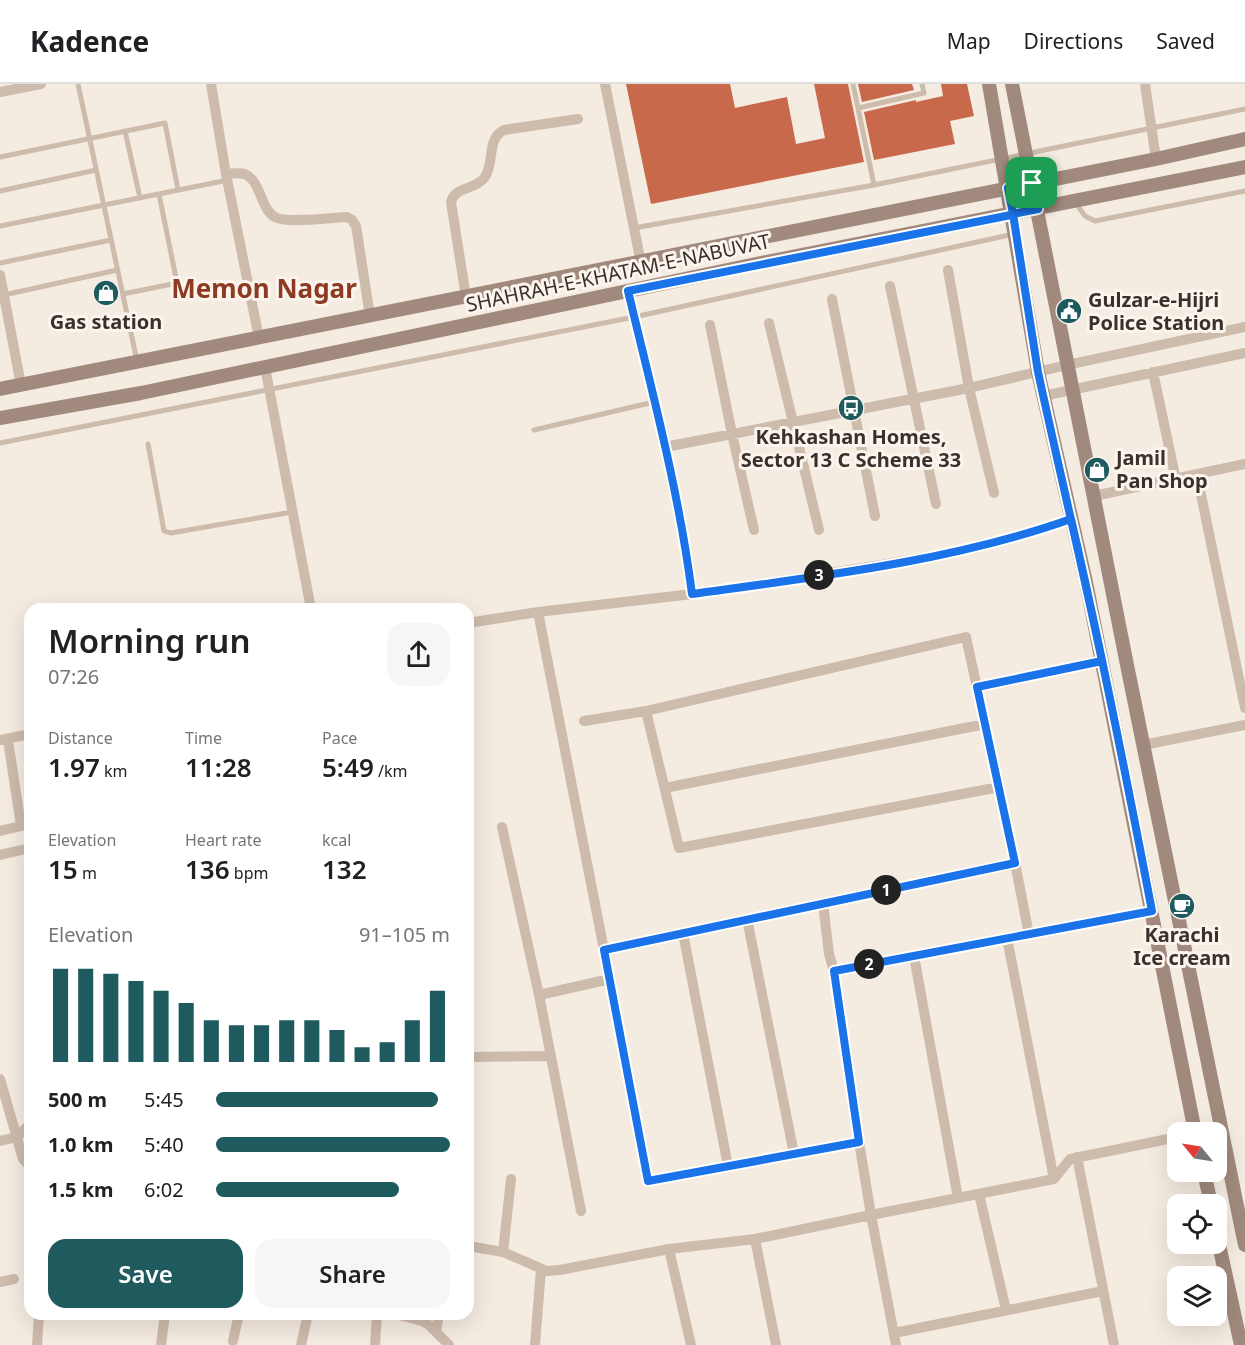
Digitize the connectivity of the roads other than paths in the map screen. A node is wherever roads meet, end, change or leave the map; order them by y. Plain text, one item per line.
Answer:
1 (41, 84) edge
2 (78, 84) edge
3 (211, 84) edge
4 (605, 84) edge
5 (853, 84) edge
6 (922, 84) edge
7 (989, 84) edge
8 (1012, 84) edge
9 (1145, 84) edge
10 (0, 93) edge
11 (858, 108) junction
12 (1245, 109) edge
13 (578, 120) dead end
14 (1151, 128) junction
15 (125, 131) junction
16 (89, 138) junction
17 (1245, 139) edge
18 (1027, 154) junction
19 (0, 157) edge
20 (1003, 159) junction
21 (1156, 159) junction
22 (1245, 167) edge
23 (96, 170) junction
24 (227, 177) junction
25 (1032, 183) junction
26 (874, 185) junction
27 (1008, 188) junction
28 (0, 190) edge
29 (178, 190) junction
30 (1245, 191) edge
31 (159, 194) junction
32 (140, 198) junction
33 (1074, 202) junction
34 (104, 205) junction
35 (1038, 209) junction
36 (1013, 214) junction
37 (0, 226) edge
38 (634, 228) junction
39 (1016, 233) junction
40 (111, 240) junction
41 (0, 263) edge
42 (641, 263) junction
43 (117, 270) junction
44 (948, 270) dead end
45 (0, 275) edge
46 (890, 286) dead end
47 (628, 291) junction
48 (123, 294) junction
49 (4, 295) junction
50 (466, 297) junction
51 (832, 299) dead end
52 (370, 316) junction
53 (634, 317) junction
54 (769, 323) dead end
55 (710, 325) dead end
56 (1245, 327) edge
57 (259, 338) junction
58 (1245, 353) edge
59 (137, 362) junction
60 (1067, 364) junction
61 (265, 367) junction
62 (1038, 372) junction
63 (1153, 372) junction
64 (21, 385) junction
65 (269, 388) junction
66 (969, 388) junction
67 (0, 389) edge
68 (1072, 389) junction
69 (1043, 396) junction
70 (913, 399) junction
71 (654, 402) junction
72 (855, 411) junction
73 (0, 418) edge
74 (793, 423) junction
75 (534, 430) dead end
76 (732, 434) junction
77 (0, 443) edge
78 (148, 444) dead end
79 (665, 447) junction
80 (1245, 464) edge
81 (1197, 475) junction
82 (1176, 480) junction
83 (994, 493) dead end
84 (1094, 496) junction
85 (936, 504) dead end
86 (292, 512) junction
87 (875, 516) dead end
88 (1071, 519) junction
89 (754, 530) dead end
90 (819, 530) dead end
91 (692, 594) junction
92 (310, 603) edge
93 (538, 612) junction
94 (474, 622) edge
95 (1102, 661) junction
96 (977, 687) junction
97 (1245, 708) edge
98 (646, 711) junction
99 (584, 721) dead end
100 (985, 724) junction
101 (1245, 725) edge
102 (24, 735) edge
103 (4, 740) edge
104 (1143, 745) junction
105 (999, 787) junction
106 (665, 788) junction
107 (24, 817) edge
108 (24, 825) edge
109 (502, 827) dead end
110 (0, 831) edge
111 (24, 849) edge
112 (0, 855) edge
113 (1015, 863) junction
114 (823, 903) junction
115 (1152, 911) junction
116 (747, 919) junction
117 (683, 933) junction
118 (1029, 934) junction
119 (1007, 938) junction
120 (604, 950) junction
121 (914, 956) junction
122 (834, 971) junction
123 (610, 979) junction
124 (539, 995) junction
125 (551, 1056) junction
126 (474, 1057) edge
127 (0, 1078) edge
128 (1196, 1122) edge
129 (1220, 1122) edge
130 (24, 1130) edge
131 (17, 1137) junction
132 (1167, 1139) edge
133 (0, 1141) edge
134 (859, 1142) junction
135 (794, 1154) junction
136 (1077, 1157) junction
137 (1227, 1157) edge
138 (24, 1160) edge
139 (728, 1166) junction
140 (511, 1179) dead end
141 (1054, 1179) junction
142 (979, 1194) junction
143 (958, 1198) junction
144 (581, 1211) dead end
145 (871, 1215) junction
146 (754, 1239) junction
147 (1245, 1245) edge
148 (474, 1247) edge
149 (669, 1249) junction
150 (503, 1252) junction
151 (1221, 1254) edge
152 (541, 1269) junction
153 (14, 1279) dead end
154 (0, 1282) edge
155 (1103, 1291) junction
156 (1006, 1310) junction
157 (39, 1320) edge
158 (164, 1320) edge
159 (238, 1320) edge
160 (307, 1320) edge
161 (377, 1320) edge
162 (418, 1320) edge
163 (438, 1320) edge
164 (436, 1332) junction
165 (894, 1333) junction
166 (233, 1341) dead end
167 (37, 1345) edge
168 (161, 1345) edge
169 (301, 1345) edge
170 (375, 1345) edge
171 (449, 1345) edge
172 (535, 1345) edge
173 (691, 1345) edge
174 (776, 1345) edge
175 (896, 1345) edge
176 (1114, 1345) edge
177 (1241, 1345) edge

1 - 10 street
2 - 16 lane
3 - 24 street
4 - 38 street
5 - 11 lane
6 - 11 lane
7 - 20 main road
8 - 18 main road
9 - 14 street
11 - 26 lane
12 - 14 lane
13 - 50 street
14 - 18 lane
14 - 21 street
15 - 16 lane
15 - 29 lane
15 - 32 lane
16 - 19 lane
16 - 23 lane
17 - 21 main road, SHAHRAH-E-KHATAM-E-NABUVAT
18 - 20 lane
18 - 25 main road
20 - 26 lane
20 - 27 main road
21 - 25 main road, SHAHRAH-E-KHATAM-E-NABUVAT
22 - 33 main road, SHAHRAH-E-KHATAM-E-NABUVAT
23 - 28 lane
23 - 34 lane
24 - 29 lane
24 - 52 street
24 - 57 street
25 - 27 main road, SHAHRAH-E-KHATAM-E-NABUVAT
25 - 35 main road
26 - 38 lane
27 - 36 main road
27 - 42 main road, SHAHRAH-E-KHATAM-E-NABUVAT
29 - 31 lane
30 - 33 lane
31 - 32 lane
31 - 48 lane
32 - 34 lane
33 - 35 main road, SHAHRAH-E-KHATAM-E-NABUVAT
34 - 37 lane
34 - 40 lane
35 - 36 main road, SHAHRAH-E-KHATAM-E-NABUVAT
35 - 60 main road
36 - 39 main road
36 - 47 main road, SHAHRAH-E-KHATAM-E-NABUVAT
38 - 42 street
39 - 53 lane
39 - 62 main road
40 - 41 lane
40 - 43 lane
42 - 50 main road, SHAHRAH-E-KHATAM-E-NABUVAT
43 - 48 lane
43 - 49 lane
44 - 66 street
45 - 49 street
46 - 70 street
47 - 53 street
47 - 61 main road, SHAHRAH-E-KHATAM-E-NABUVAT
48 - 59 lane
49 - 64 street
50 - 52 main road, SHAHRAH-E-KHATAM-E-NABUVAT
51 - 72 street
52 - 57 main road, SHAHRAH-E-KHATAM-E-NABUVAT
53 - 65 lane
53 - 71 street
54 - 74 street
55 - 76 street
56 - 60 street
57 - 59 main road, SHAHRAH-E-KHATAM-E-NABUVAT
58 - 63 street
59 - 64 main road, SHAHRAH-E-KHATAM-E-NABUVAT
60 - 62 street
60 - 68 main road
61 - 65 street
61 - 73 main road, SHAHRAH-E-KHATAM-E-NABUVAT
62 - 66 street
62 - 69 main road
63 - 68 street
63 - 82 street
64 - 67 main road, SHAHRAH-E-KHATAM-E-NABUVAT
65 - 77 lane
65 - 86 street
66 - 70 street
66 - 83 street
68 - 69 street
68 - 84 main road
69 - 88 main road
70 - 72 street
70 - 85 street
71 - 75 lane
71 - 79 street
72 - 74 street
72 - 87 street
74 - 76 street
74 - 90 street
76 - 79 street
76 - 89 street
78 - 86 lane
79 - 91 street
80 - 81 street
81 - 82 street
81 - 97 street
82 - 84 street
84 - 104 main road
86 - 92 street
88 - 91 street
88 - 95 main road
91 - 93 street
93 - 94 street
93 - 120 street
95 - 96 street
95 - 115 main road
96 - 98 street
96 - 100 street
98 - 99 street
98 - 106 street
100 - 105 street
100 - 106 street
101 - 104 street
102 - 103 street
103 - 107 street
104 - 129 main road
105 - 106 street
105 - 113 street
108 - 110 street
109 - 124 street
111 - 112 street
113 - 114 street
113 - 118 street
114 - 116 street
114 - 122 street
115 - 118 street
115 - 128 main road
116 - 117 street
116 - 135 street
117 - 120 street
117 - 139 street
118 - 119 street
119 - 121 street
119 - 141 street
120 - 123 street
121 - 122 street
121 - 143 street
122 - 134 street
123 - 124 street
123 - 139 street
124 - 125 street
125 - 126 street
125 - 144 street
127 - 131 street
130 - 131 street
131 - 133 street
131 - 138 street
132 - 136 street
134 - 135 street
134 - 145 street
135 - 139 street
136 - 141 street
136 - 155 street
137 - 147 main road
140 - 150 street
141 - 142 street
142 - 143 street
142 - 156 street
143 - 145 street
145 - 146 street
145 - 165 street
146 - 149 street
146 - 174 street
148 - 150 street
149 - 152 street
149 - 173 street
150 - 152 street
151 - 177 main road
152 - 172 street
153 - 154 street
155 - 156 street
155 - 176 street
156 - 165 street
157 - 167 street
158 - 168 street
159 - 166 street
160 - 169 street
161 - 170 street
162 - 164 street
163 - 164 street
164 - 171 street
165 - 175 street

